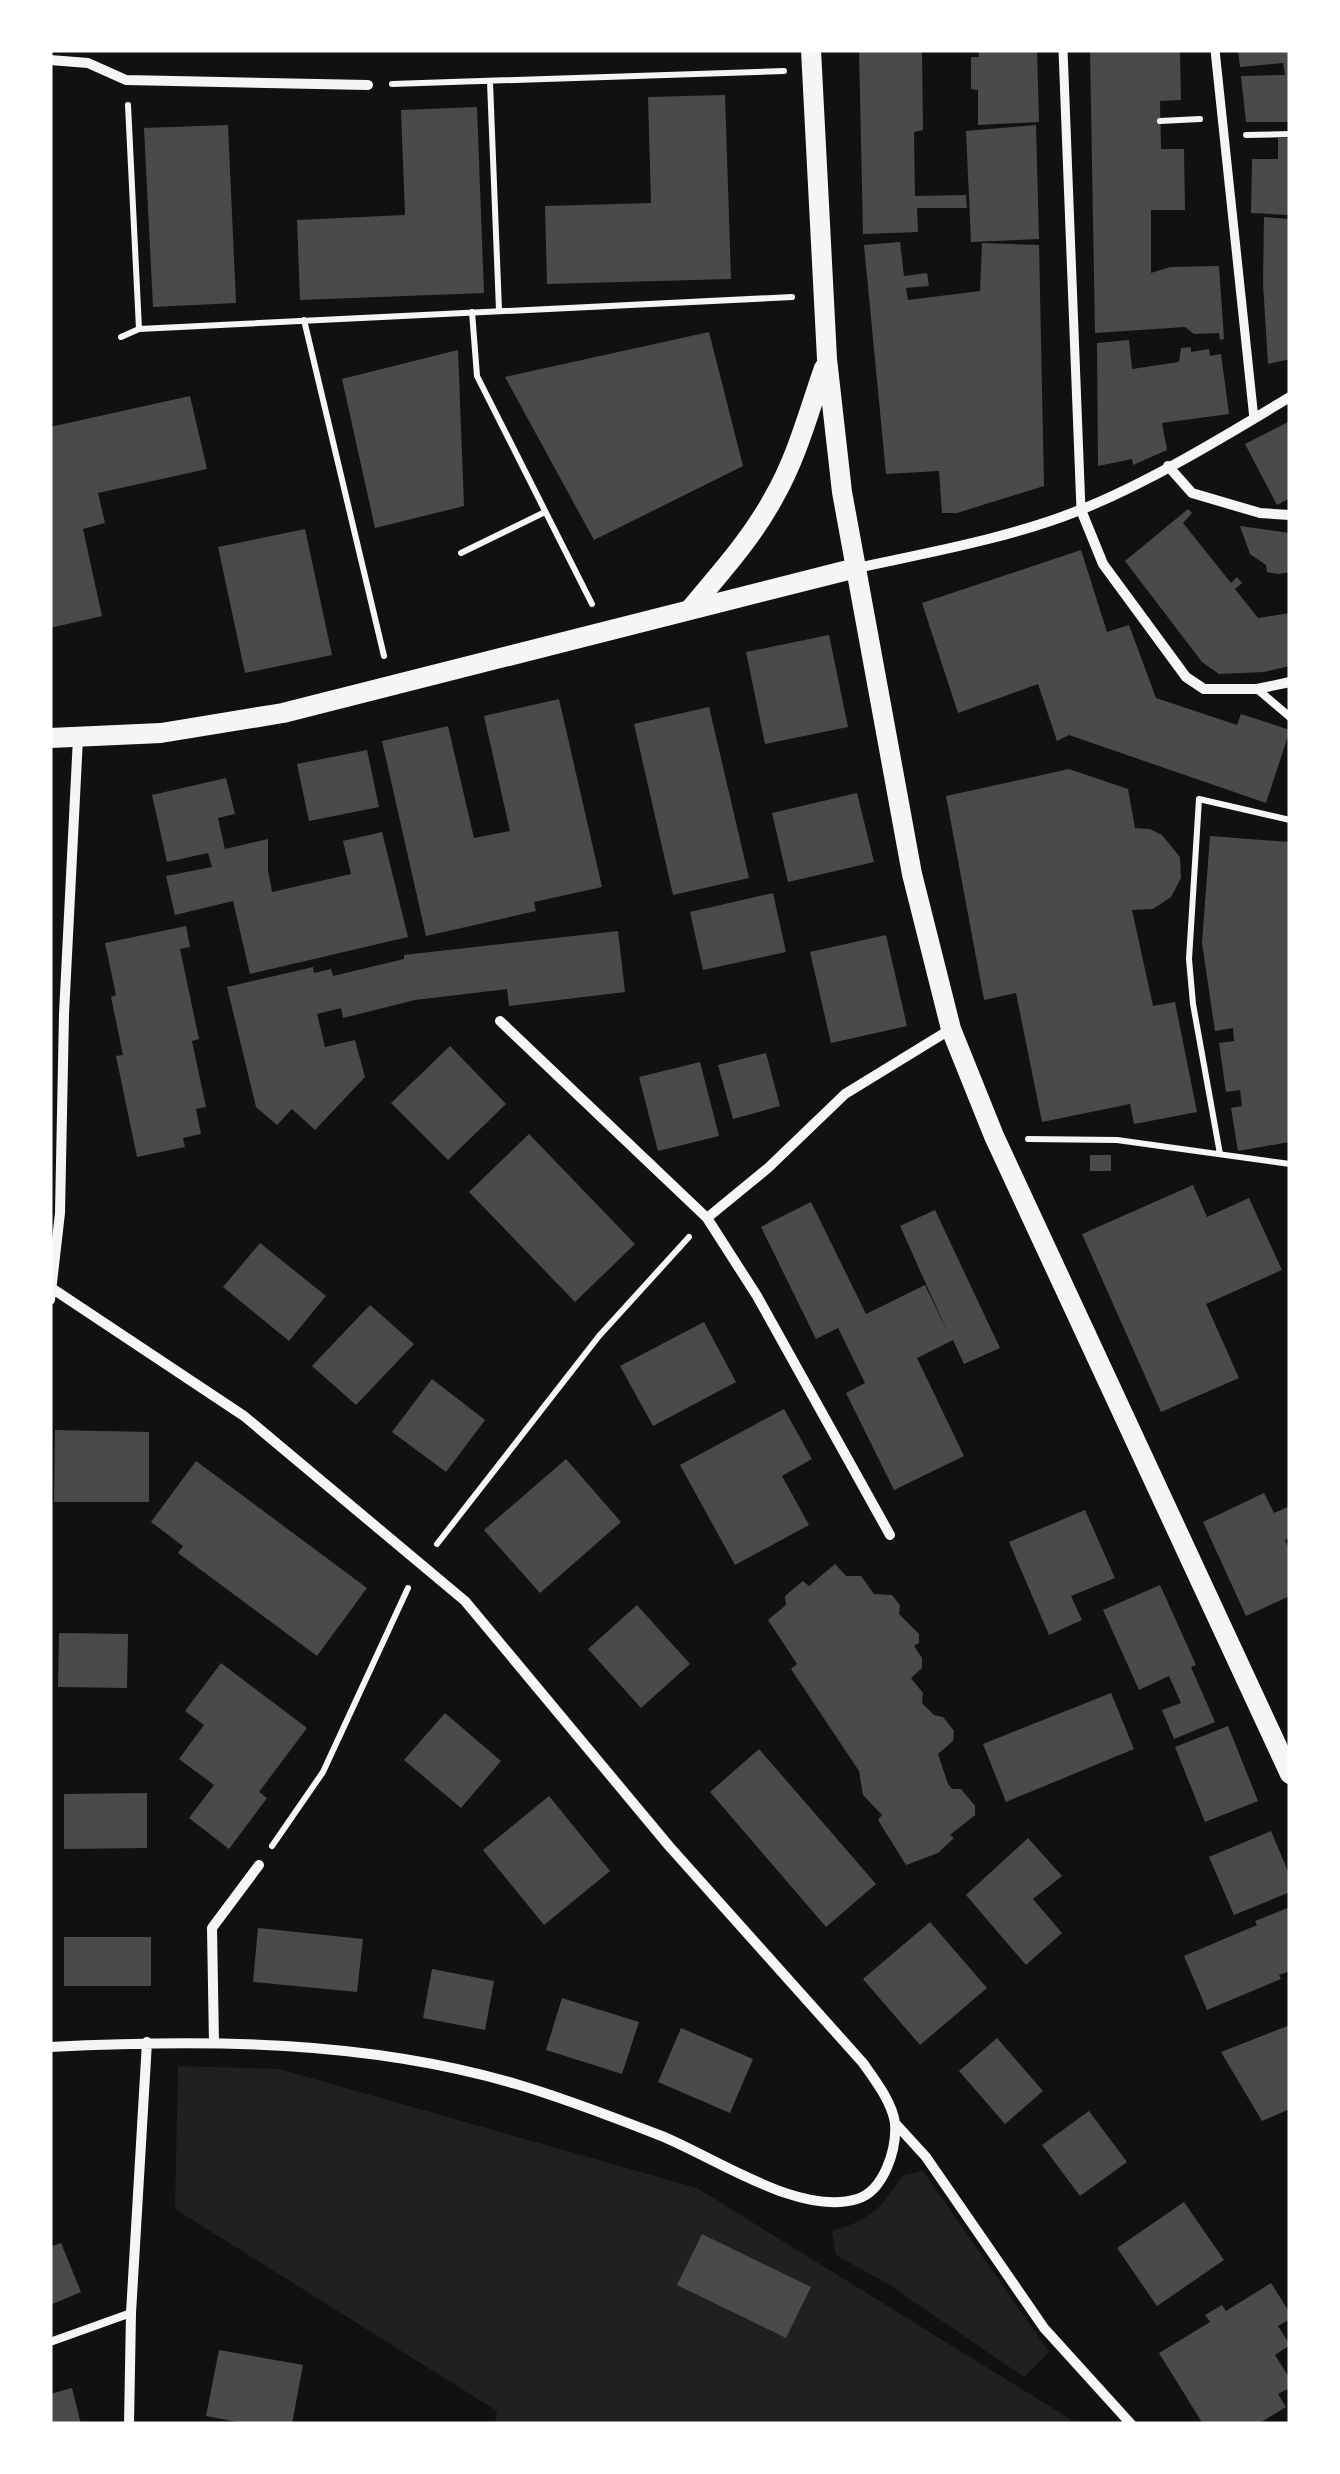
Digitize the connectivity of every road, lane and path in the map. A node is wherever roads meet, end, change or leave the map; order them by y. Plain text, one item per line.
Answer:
1 (1064, 50) edge
2 (1215, 50) edge
3 (50, 60) edge
4 (811, 60) edge
5 (126, 80) junction
6 (490, 81) junction
7 (368, 85) joint
8 (1221, 117) junction
9 (1160, 121) dead end
10 (1290, 134) edge
11 (1222, 135) junction
12 (823, 296) junction
13 (498, 310) junction
14 (472, 312) junction
15 (304, 320) junction
16 (140, 329) junction
17 (121, 337) dead end
18 (827, 359) junction
19 (1290, 397) edge
20 (1254, 419) junction
21 (1168, 466) junction
22 (1081, 510) junction
23 (546, 512) junction
24 (1290, 514) edge
25 (461, 553) dead end
26 (856, 568) junction
27 (691, 608) junction
28 (606, 632) junction
29 (1290, 682) edge
30 (392, 686) junction
31 (1258, 688) junction
32 (1290, 717) edge
33 (50, 738) edge
34 (78, 738) junction
35 (1290, 820) edge
36 (500, 1021) dead end
37 (951, 1029) junction
38 (1033, 1137) dead end
39 (1220, 1154) junction
40 (1290, 1164) edge
41 (707, 1218) junction
42 (51, 1294) edge
43 (890, 1535) dead end
44 (421, 1565) junction
45 (406, 1593) dead end
46 (1290, 1774) edge
47 (260, 1865) joint
48 (147, 2042) junction
49 (214, 2043) junction
50 (50, 2047) edge
51 (894, 2123) junction
52 (130, 2313) junction
53 (50, 2342) edge
54 (129, 2424) edge
55 (1130, 2424) edge

1 - 22 street
2 - 8 street
3 - 5 street
4 - 6 path
4 - 12 main road
5 - 7 street
5 - 16 path
6 - 7 path
6 - 13 path
8 - 9 path
8 - 11 street
10 - 11 path
11 - 20 street
12 - 13 path
12 - 18 main road
13 - 14 path
14 - 15 path
14 - 23 path
15 - 16 path
15 - 30 path
16 - 17 path
18 - 26 main road
18 - 27 main road
19 - 20 street
20 - 21 street
21 - 22 street
21 - 24 street
22 - 26 street
22 - 31 street
23 - 25 path
23 - 28 path
26 - 27 main road
26 - 37 main road
27 - 28 main road
28 - 30 main road
29 - 31 street
30 - 34 main road
31 - 32 lane
33 - 34 main road
34 - 42 street
35 - 39 path
36 - 41 street
37 - 41 street
37 - 46 main road
38 - 39 path
39 - 40 path
41 - 43 street
41 - 44 path
42 - 44 street
44 - 51 street
45 - 47 path
47 - 49 street
48 - 49 street
48 - 50 street
48 - 52 street
49 - 51 street
51 - 55 street
52 - 53 lane
52 - 54 street

